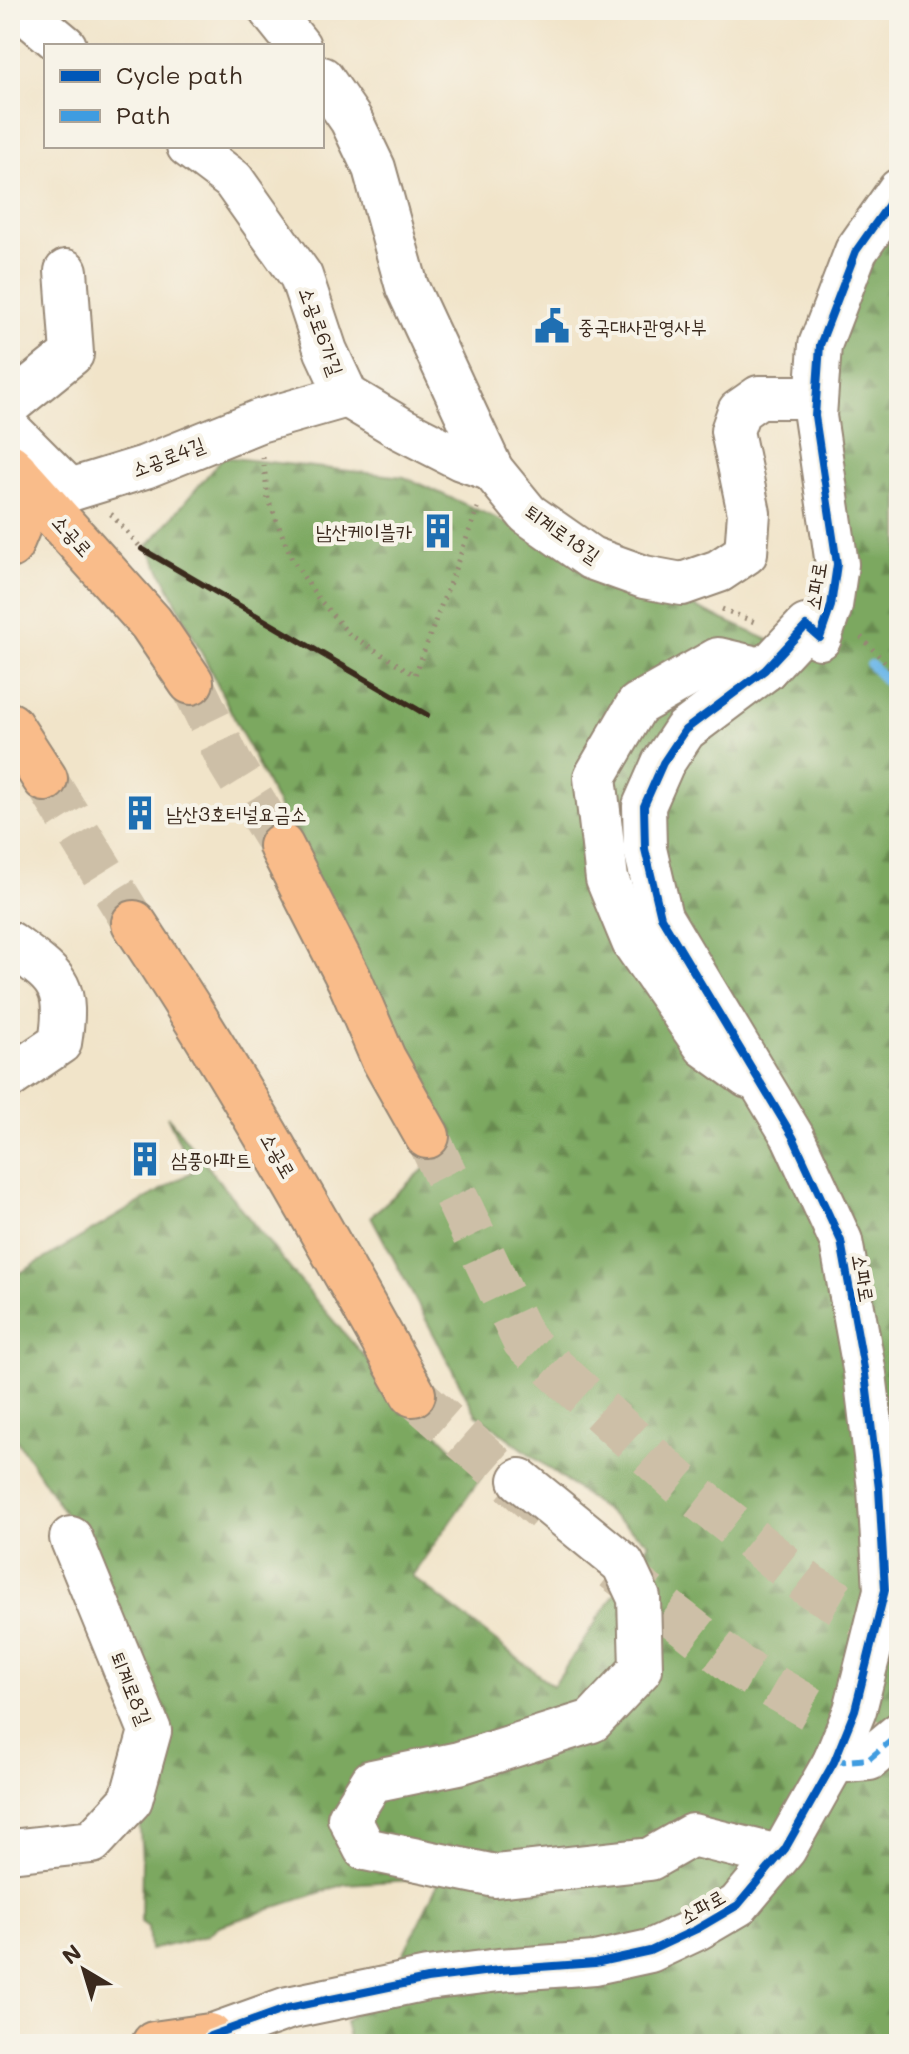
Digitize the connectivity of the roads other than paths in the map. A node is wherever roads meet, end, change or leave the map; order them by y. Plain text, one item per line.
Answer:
1 (22, 10) edge
2 (270, 10) edge
3 (63, 44) edge
4 (297, 44) edge
5 (324, 81) edge
6 (191, 148) edge
7 (899, 190) edge
8 (66, 271) dead end
9 (347, 396) junction
10 (815, 397) junction
11 (10, 404) edge
12 (10, 430) edge
13 (13, 469) edge
14 (492, 470) junction
15 (10, 546) edge
16 (765, 670) junction
17 (191, 682) tunnel mouth
18 (10, 725) edge
19 (45, 779) tunnel mouth
20 (281, 846) tunnel mouth
21 (134, 923) tunnel mouth
22 (10, 943) edge
23 (10, 1077) edge
24 (768, 1092) junction
25 (427, 1136) tunnel mouth
26 (413, 1394) tunnel mouth
27 (520, 1480) tunnel mouth
28 (71, 1538) dead end
29 (899, 1734) edge
30 (834, 1762) junction
31 (10, 1851) edge
32 (778, 1856) junction
33 (205, 2040) edge
34 (154, 2044) edge

1 - 3 street
2 - 4 street
5 - 14 street, 퇴계로18길
6 - 9 street, 소공로6가길
7 - 10 street, 소파로
8 - 11 street
9 - 12 street, 소공로4길
9 - 14 street, 소공로6가길
10 - 14 street, 퇴계로18길
10 - 16 street, 소파로
13 - 15 main road
13 - 17 main road, 소공로
16 - 24 street, 소파로
16 - 24 street
18 - 19 main road
20 - 25 main road
21 - 26 main road, 소공로
22 - 23 street
24 - 30 street, 소파로
27 - 32 street
28 - 31 street, 퇴계로8길
29 - 30 street
30 - 32 street, 소파로
32 - 33 street, 소파로
33 - 34 main road, 소파로

